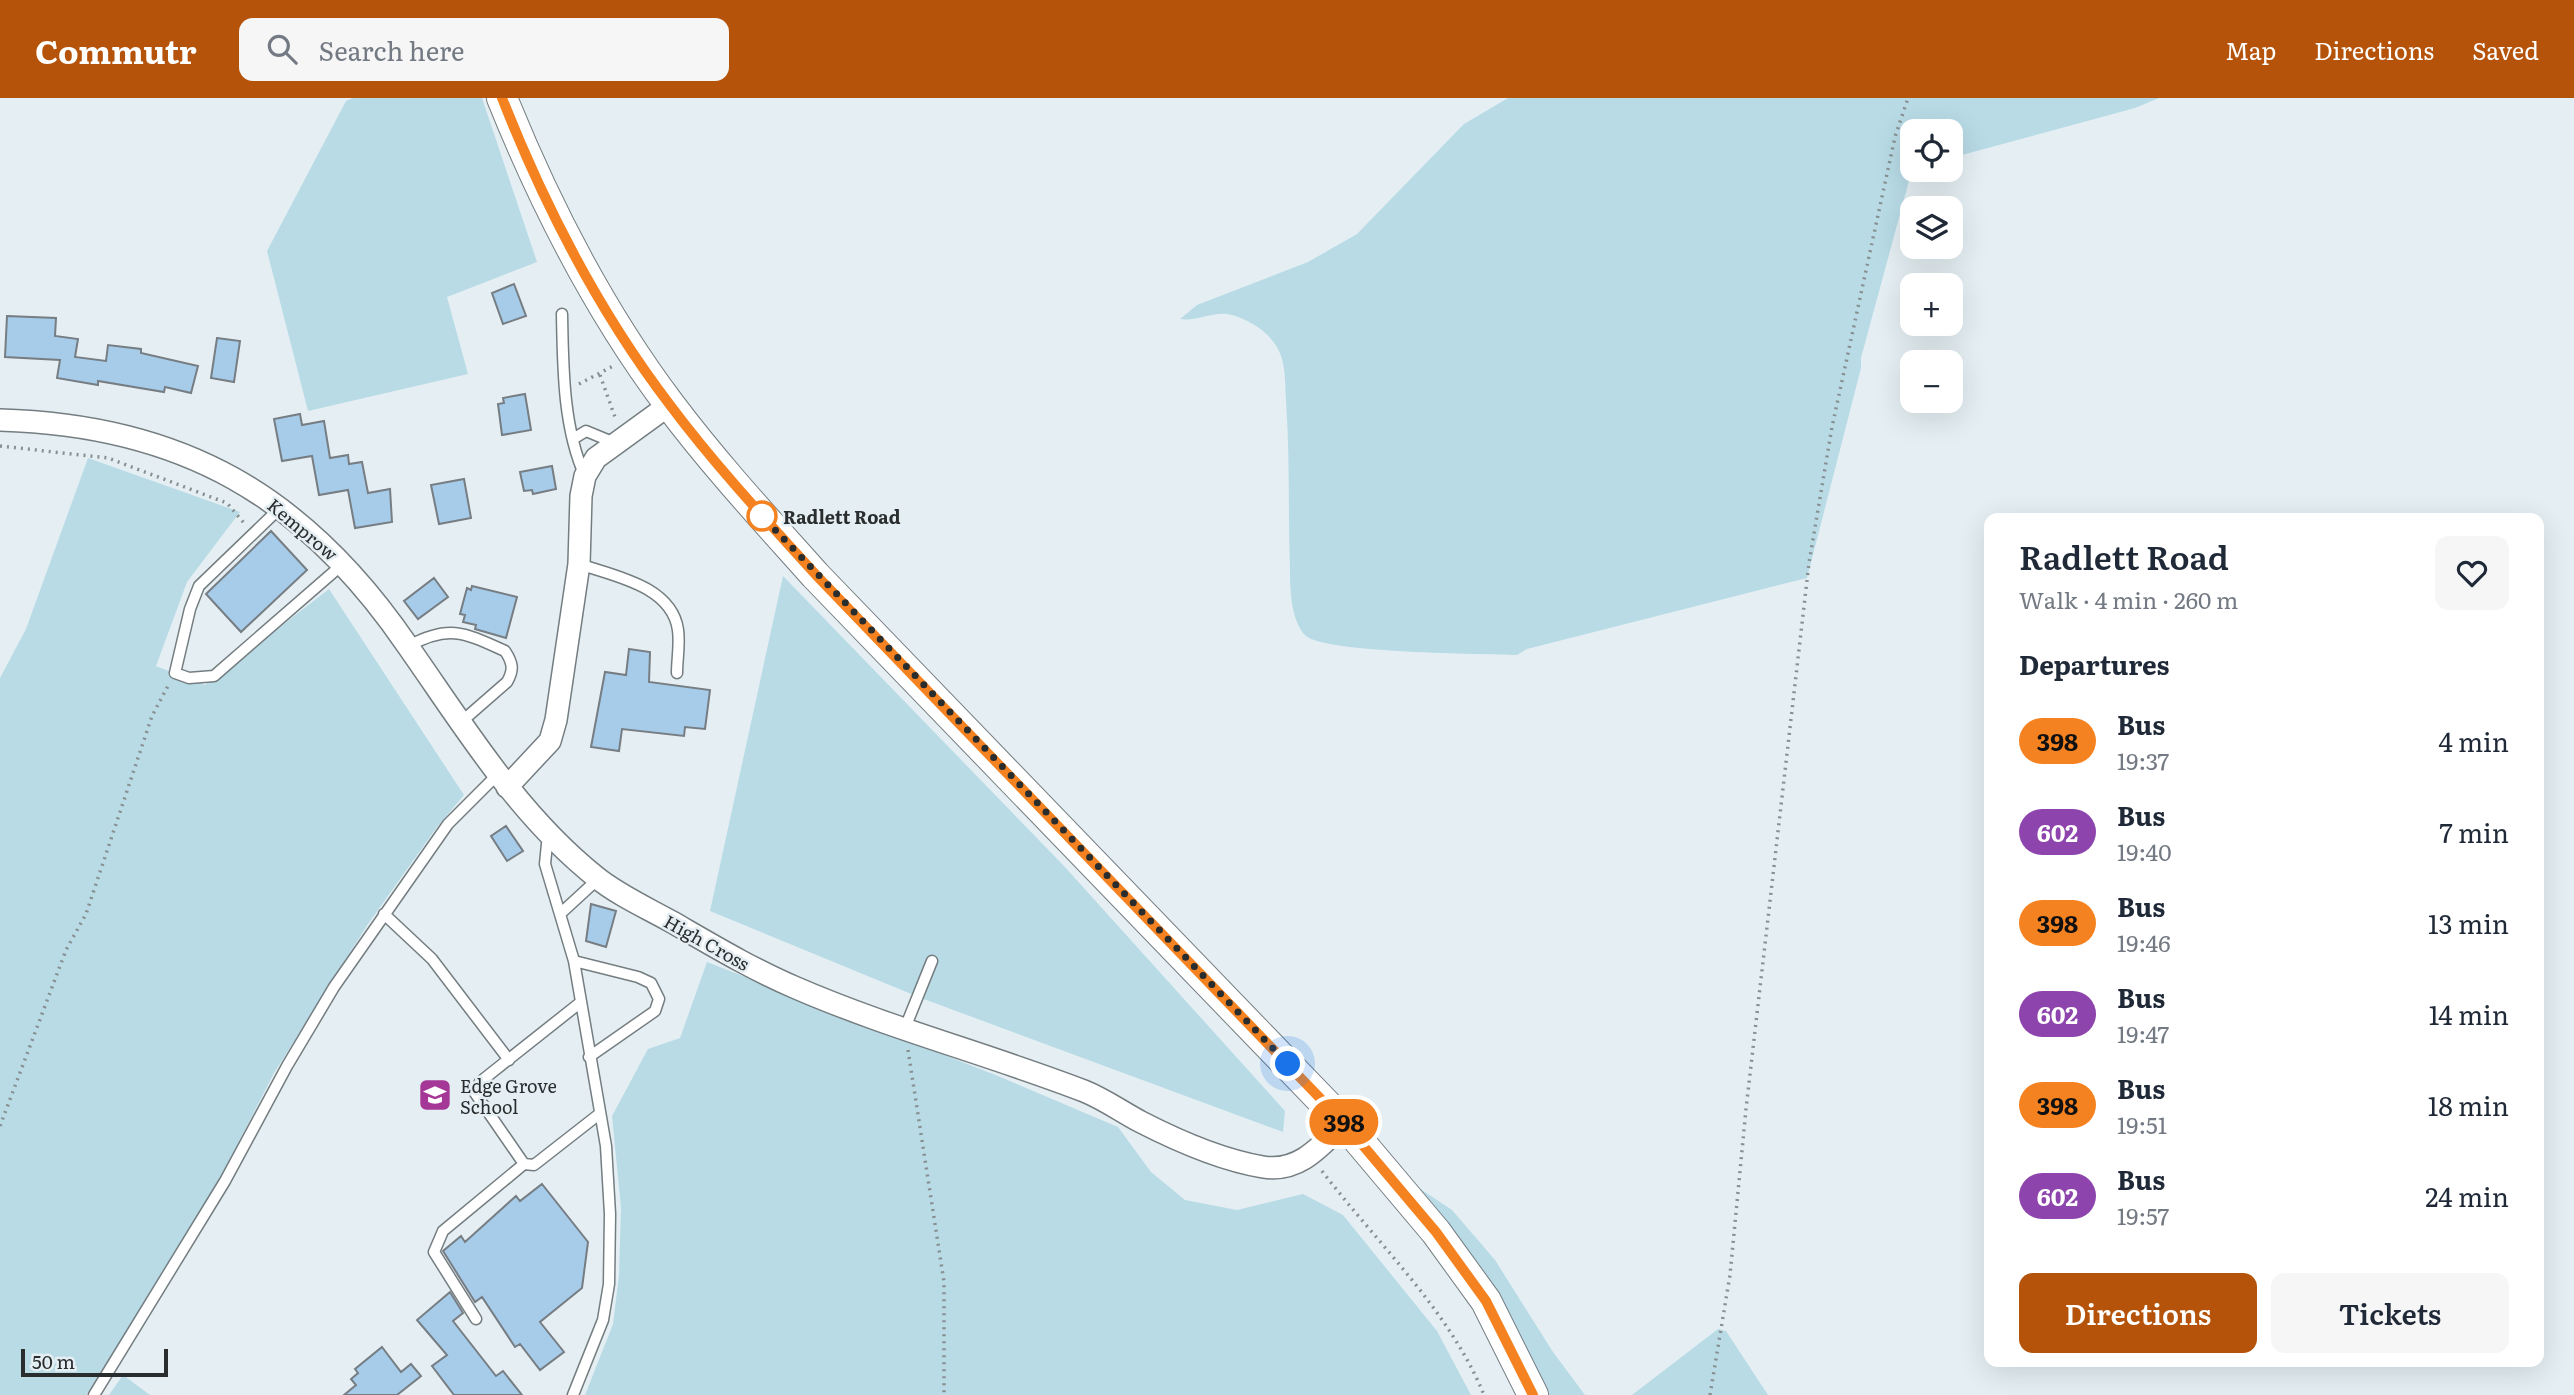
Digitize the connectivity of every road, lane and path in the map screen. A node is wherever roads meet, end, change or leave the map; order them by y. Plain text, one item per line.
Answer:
1 (502, 98) edge
2 (1908, 98) edge
3 (562, 314) dead end
4 (608, 356) dead end
5 (600, 375) junction
6 (565, 384) junction
7 (669, 405) junction
8 (0, 420) edge
9 (573, 439) junction
10 (619, 441) junction
11 (0, 446) edge
12 (585, 476) junction
13 (281, 507) junction
14 (251, 537) junction
15 (344, 563) junction
16 (579, 564) junction
17 (409, 646) junction
18 (175, 673) junction
19 (677, 673) dead end
20 (460, 723) junction
21 (503, 780) junction
22 (548, 834) junction
23 (598, 879) junction
24 (384, 914) junction
25 (561, 914) junction
26 (574, 961) junction
27 (932, 961) dead end
28 (580, 1002) junction
29 (905, 1028) junction
30 (589, 1057) junction
31 (509, 1060) junction
32 (598, 1115) junction
33 (1344, 1123) junction
34 (0, 1126) edge
35 (1311, 1156) junction
36 (523, 1164) junction
37 (476, 1319) dead end
38 (94, 1395) edge
39 (573, 1395) edge
40 (944, 1395) edge
41 (1484, 1395) edge
42 (1533, 1395) edge
43 (1710, 1395) edge

1 - 7 main road
2 - 43 path
3 - 6 lane
4 - 5 path
5 - 6 path
5 - 10 path
6 - 9 lane
7 - 10 street
7 - 33 main road
8 - 13 street, Kemprow
9 - 10 lane
9 - 12 lane
10 - 12 street
11 - 14 path
12 - 16 street
13 - 14 lane
13 - 15 street, Kemprow
14 - 18 lane
15 - 17 street, Kemprow
15 - 18 lane
16 - 19 lane
16 - 21 street
17 - 20 street, Kemprow
17 - 20 lane
18 - 34 path
20 - 21 street, Kemprow
21 - 22 street, High Cross
21 - 24 lane
22 - 23 street, High Cross
22 - 25 lane
23 - 25 lane
23 - 29 street, High Cross
24 - 31 lane
24 - 38 lane
25 - 26 lane
26 - 28 lane
26 - 30 lane
27 - 29 lane
28 - 30 lane
28 - 31 lane
29 - 35 street, High Cross
29 - 40 path
30 - 32 lane
31 - 36 lane
32 - 36 lane
32 - 39 lane
33 - 35 street, High Cross
33 - 42 main road
35 - 41 path
36 - 37 lane

